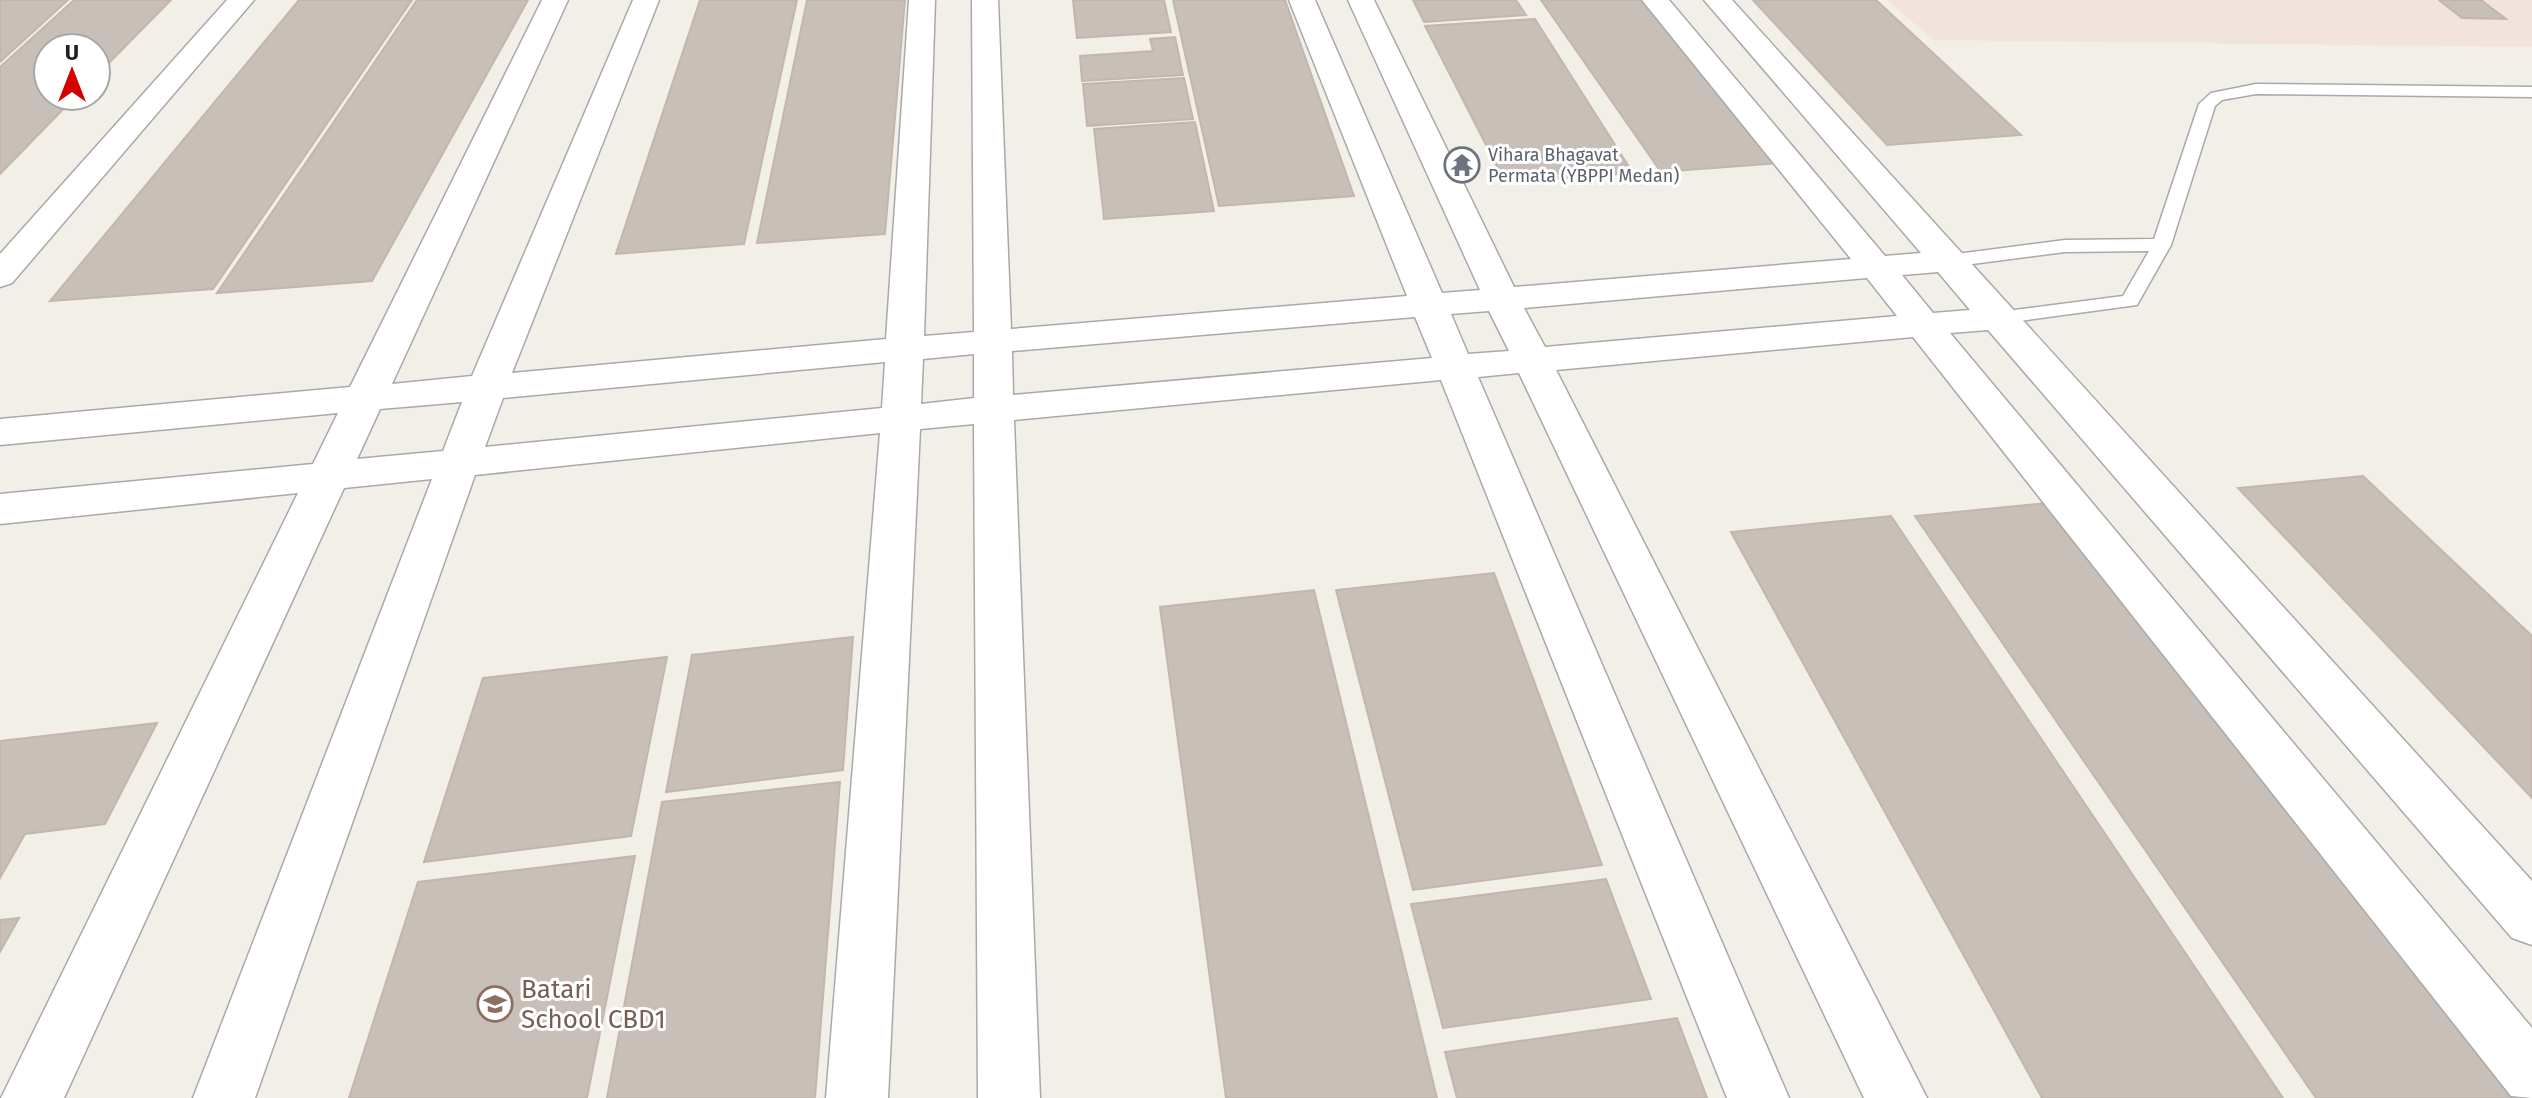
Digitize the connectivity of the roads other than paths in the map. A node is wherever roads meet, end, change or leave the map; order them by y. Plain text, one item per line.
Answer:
1 (241, 0) edge
2 (555, 0) edge
3 (646, 0) edge
4 (922, 0) edge
5 (985, 0) edge
6 (1302, 0) edge
7 (1361, 0) edge
8 (1655, 0) edge
9 (1717, 0) edge
10 (2532, 92) edge
11 (2162, 245) junction
12 (1949, 261) junction
13 (1877, 268) junction
14 (0, 276) edge
15 (1501, 297) junction
16 (1427, 305) junction
17 (1998, 318) junction
18 (1924, 325) junction
19 (994, 341) junction
20 (904, 349) junction
21 (1533, 361) junction
22 (1452, 369) junction
23 (487, 387) junction
24 (364, 399) junction
25 (995, 409) junction
26 (901, 419) junction
27 (0, 432) edge
28 (458, 464) junction
29 (326, 478) junction
30 (0, 509) edge
31 (2532, 920) edge
32 (2532, 1075) edge
33 (32, 1098) edge
34 (224, 1098) edge
35 (857, 1098) edge
36 (1009, 1098) edge
37 (1758, 1098) edge
38 (1896, 1098) edge

1 - 14 street
2 - 24 street
3 - 23 street
4 - 20 street
5 - 19 street
6 - 16 street
7 - 15 street
8 - 13 street
9 - 12 street
10 - 11 lane
11 - 12 lane
11 - 17 lane
12 - 13 street
12 - 17 street
13 - 15 street
13 - 18 street
15 - 16 street
15 - 21 street
16 - 19 street
16 - 22 street
17 - 18 street
17 - 31 street
18 - 21 street
18 - 32 street
19 - 20 street
19 - 25 street
20 - 23 street
20 - 26 street
21 - 22 street
21 - 38 street
22 - 25 street
22 - 37 street
23 - 24 street
23 - 28 street
24 - 27 street
24 - 29 street
25 - 26 street
25 - 36 street
26 - 28 street
26 - 35 street
28 - 29 street
28 - 34 street
29 - 30 street
29 - 33 street

